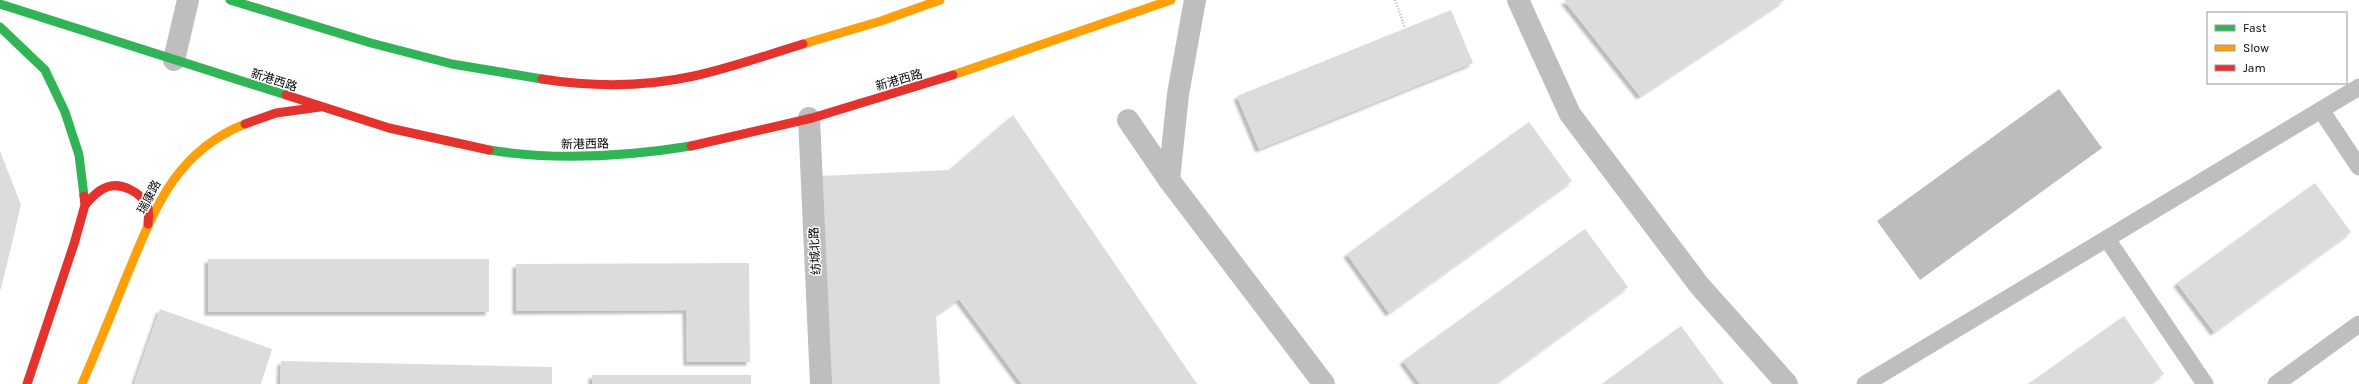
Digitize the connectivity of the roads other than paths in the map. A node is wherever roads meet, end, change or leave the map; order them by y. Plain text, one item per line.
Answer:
1 (188, 0) edge
2 (230, 0) edge
3 (940, 0) edge
4 (1171, 0) edge
5 (1195, 0) edge
6 (1518, 0) edge
7 (0, 4) edge
8 (14, 4) edge
9 (0, 27) edge
10 (174, 60) junction
11 (2359, 87) edge
12 (320, 107) junction
13 (2321, 110) junction
14 (809, 118) junction
15 (1128, 120) dead end
16 (2359, 167) edge
17 (1169, 180) junction
18 (85, 205) junction
19 (148, 224) junction
20 (2107, 239) junction
21 (2359, 324) edge
22 (27, 384) edge
23 (82, 384) edge
24 (821, 384) edge
25 (1324, 384) edge
26 (1787, 384) edge
27 (1865, 384) edge
28 (2205, 384) edge
29 (2276, 384) edge

1 - 10 street
2 - 3 main road
4 - 14 main road, 新港西路
5 - 17 street
6 - 26 street
7 - 8 main road, 新港西路
8 - 10 main road, 新港西路
9 - 18 main road
10 - 12 main road, 新港西路
11 - 13 lane
12 - 14 main road, 新港西路
12 - 19 main road, 瑞康路
13 - 16 lane
13 - 20 lane
14 - 24 street, 纺城北路
15 - 17 street
17 - 25 street
18 - 19 main road
18 - 22 main road
19 - 23 main road, 瑞康路
20 - 27 lane
20 - 28 lane
21 - 29 lane

